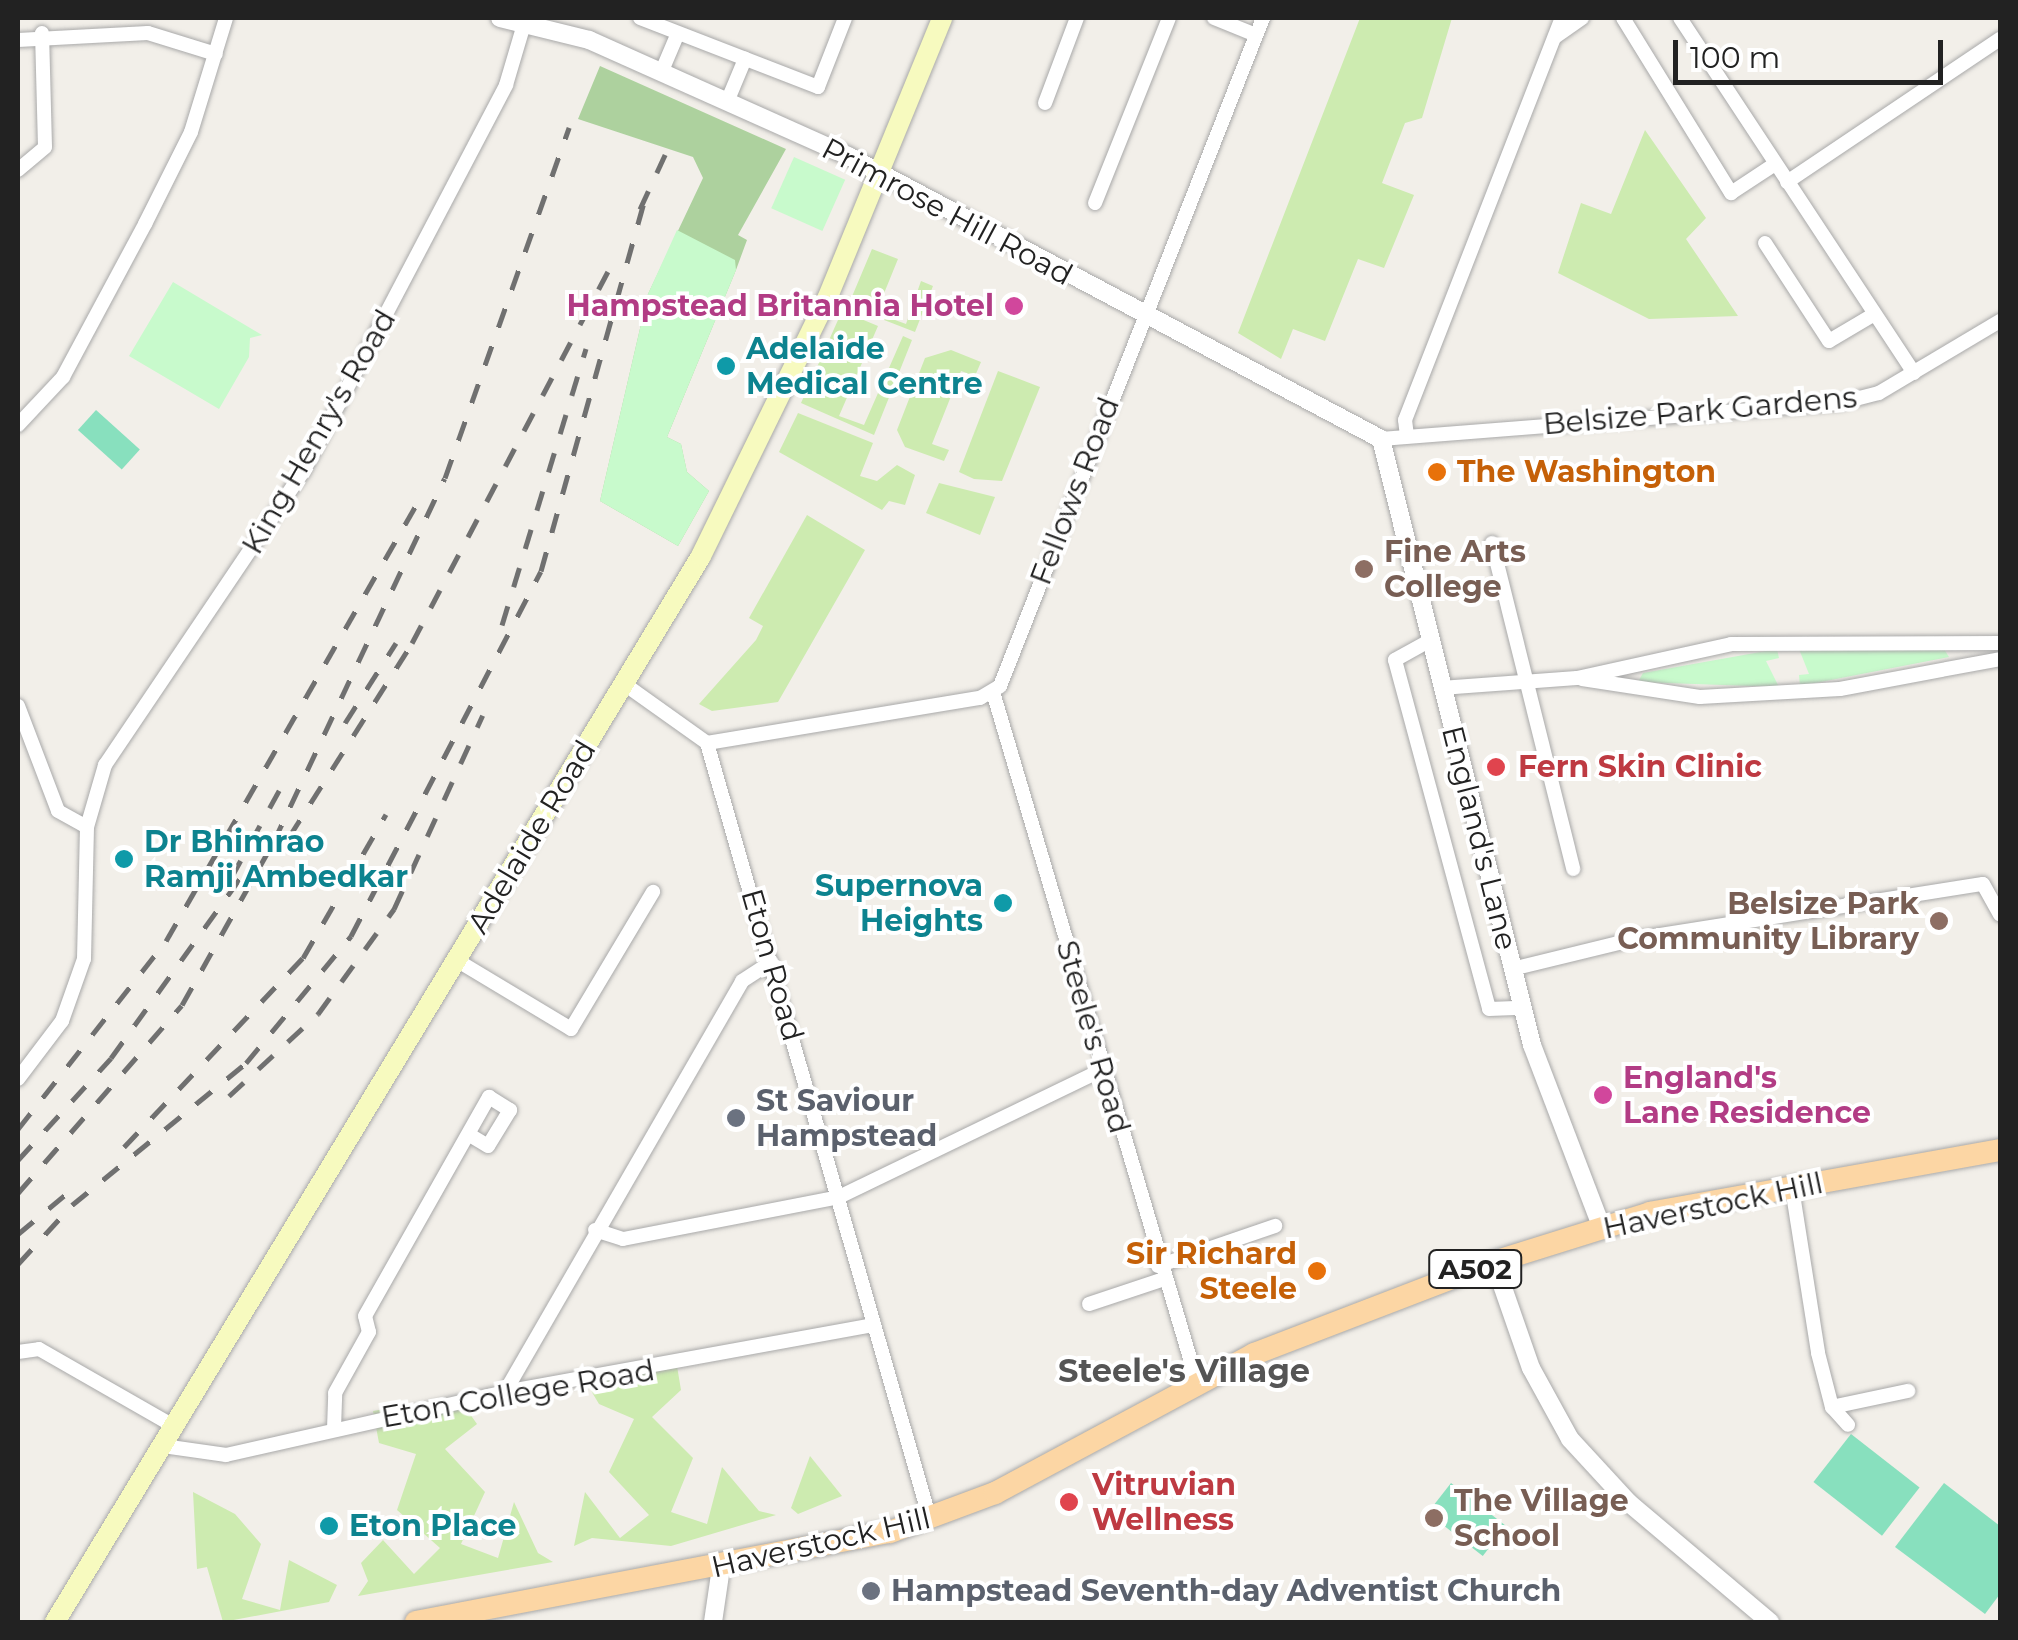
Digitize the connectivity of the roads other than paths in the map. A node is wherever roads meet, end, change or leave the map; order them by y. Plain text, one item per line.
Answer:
1 (226, 18) edge
2 (500, 18) edge
3 (640, 18) edge
4 (845, 18) edge
5 (942, 18) edge
6 (1077, 18) edge
7 (1169, 18) edge
8 (1214, 18) edge
9 (1263, 18) edge
10 (1562, 18) edge
11 (1582, 18) edge
12 (1623, 18) edge
13 (1680, 18) edge
14 (525, 21) junction
15 (548, 21) edge
16 (678, 32) junction
17 (42, 33) junction
18 (1256, 35) junction
19 (1554, 37) junction
20 (2000, 39) edge
21 (18, 40) edge
22 (216, 54) junction
23 (745, 59) junction
24 (661, 72) junction
25 (727, 102) junction
26 (1045, 103) dead end
27 (1775, 164) junction
28 (18, 170) edge
29 (878, 174) junction
30 (1787, 182) junction
31 (1095, 204) dead end
32 (1765, 243) dead end
33 (1873, 315) junction
34 (1142, 316) junction
35 (2000, 321) edge
36 (1914, 372) junction
37 (18, 425) edge
38 (1406, 436) junction
39 (1381, 440) junction
40 (1492, 543) dead end
41 (1429, 641) junction
42 (2000, 643) edge
43 (2000, 659) edge
44 (1577, 678) junction
45 (1528, 682) junction
46 (623, 683) junction
47 (1442, 688) junction
48 (993, 692) junction
49 (18, 706) edge
50 (707, 743) junction
51 (87, 828) junction
52 (1573, 869) dead end
53 (654, 892) dead end
54 (2000, 915) edge
55 (458, 961) junction
56 (771, 962) junction
57 (1512, 969) junction
58 (1522, 1008) junction
59 (1104, 1069) junction
60 (18, 1079) edge
61 (473, 1137) dead end
62 (2000, 1150) edge
63 (1792, 1188) junction
64 (838, 1197) junction
65 (1275, 1226) dead end
66 (1602, 1228) junction
67 (595, 1230) junction
68 (1494, 1262) junction
69 (1160, 1273) junction
70 (1089, 1304) dead end
71 (874, 1325) junction
72 (18, 1350) edge
73 (1197, 1382) junction
74 (505, 1392) junction
75 (1908, 1392) dead end
76 (1832, 1408) junction
77 (1848, 1425) dead end
78 (175, 1427) junction
79 (334, 1430) junction
80 (163, 1446) junction
81 (930, 1518) junction
82 (721, 1568) junction
83 (55, 1622) edge
84 (416, 1622) edge
85 (713, 1622) edge
86 (1770, 1622) edge

1 - 22 street
2 - 14 street, Primrose Hill Road
3 - 16 street
4 - 23 street
5 - 29 main road, Adelaide Road
6 - 26 street
7 - 31 street
8 - 18 street
9 - 18 street, Fellows Road
10 - 19 street
11 - 19 street
12 - 27 street
13 - 27 street
14 - 15 street, Primrose Hill Road
14 - 51 street, King Henry's Road
15 - 24 street, Primrose Hill Road
16 - 23 street
16 - 24 street
17 - 21 street
17 - 22 street
17 - 28 street
18 - 34 street, Fellows Road
19 - 38 street
20 - 30 street
22 - 37 street
23 - 25 street
24 - 25 street, Primrose Hill Road
25 - 29 street, Primrose Hill Road
27 - 30 street
29 - 34 street, Primrose Hill Road
29 - 46 main road, Adelaide Road
30 - 33 street
32 - 33 street
33 - 36 street
34 - 39 street, Primrose Hill Road
34 - 48 street, Fellows Road
35 - 36 street, Belsize Park Gardens
36 - 38 street, Belsize Park Gardens
38 - 39 street, Belsize Park Gardens
39 - 41 street, England's Lane
40 - 45 street
41 - 47 street, England's Lane
41 - 58 street
42 - 44 street
43 - 44 street
44 - 45 street
45 - 47 street
45 - 52 street
46 - 50 street
46 - 55 main road, Adelaide Road
47 - 57 street, England's Lane
48 - 50 street
48 - 59 street, Steele's Road
49 - 51 street
50 - 56 street, Eton Road
51 - 60 street, King Henry's Road
53 - 55 street
54 - 57 street
55 - 78 main road, Adelaide Road
56 - 64 street, Eton Road
56 - 67 street
57 - 58 street, England's Lane
58 - 66 street, England's Lane
59 - 64 street
59 - 69 street, Steele's Road
61 - 79 street
62 - 63 main road, Haverstock Hill / A502
63 - 66 main road, Haverstock Hill / A502
63 - 76 street
64 - 67 street
64 - 71 street, Eton Road
65 - 69 street
66 - 68 main road, Haverstock Hill / A502
67 - 74 street
68 - 73 main road, Haverstock Hill / A502
68 - 86 street
69 - 70 street
69 - 73 street, Steele's Road
71 - 74 street, Eton College Road
71 - 81 street, Eton Road
72 - 78 street
73 - 81 main road, Haverstock Hill / A502
74 - 79 street, Eton College Road
75 - 76 street
76 - 77 street
78 - 80 main road, Adelaide Road
79 - 80 street, Eton College Road
80 - 83 main road, Adelaide Road
81 - 82 main road, Haverstock Hill / A502
82 - 84 main road, Haverstock Hill / A502
82 - 85 street

